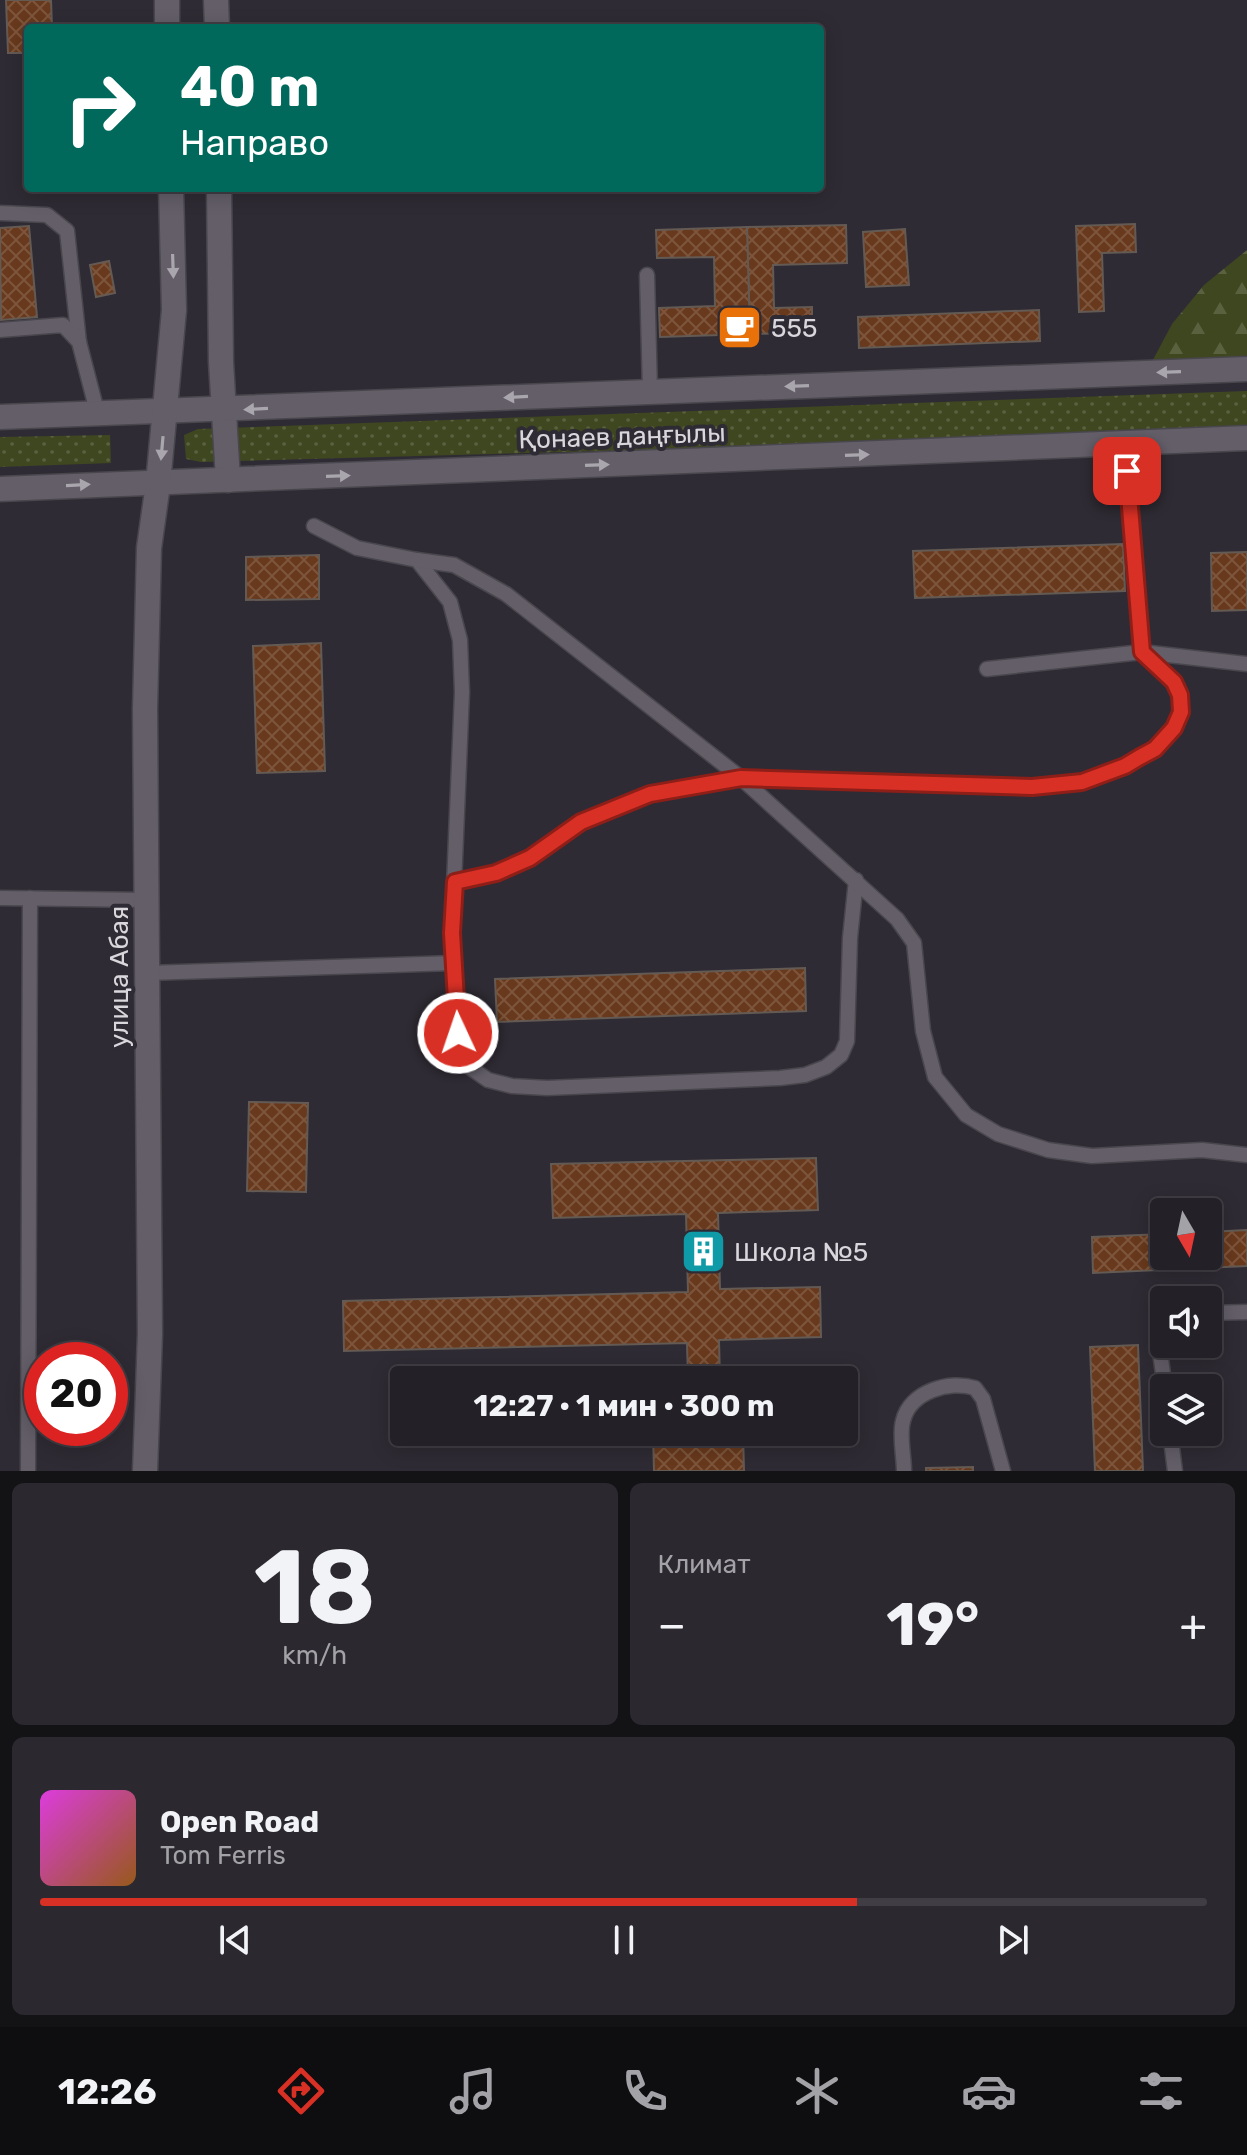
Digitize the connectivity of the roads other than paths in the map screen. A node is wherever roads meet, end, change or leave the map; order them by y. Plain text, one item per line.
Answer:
1 (167, 0) edge
2 (216, 0) edge
3 (167, 24) edge
4 (217, 24) edge
5 (171, 192) edge
6 (219, 192) edge
7 (0, 213) edge
8 (647, 275) dead end
9 (0, 330) edge
10 (79, 342) junction
11 (1247, 369) edge
12 (650, 391) junction
13 (223, 410) junction
14 (165, 412) junction
15 (98, 415) junction
16 (0, 417) edge
17 (1247, 438) edge
18 (1125, 444) junction
19 (228, 480) junction
20 (158, 484) junction
21 (0, 489) edge
22 (314, 526) dead end
23 (417, 560) junction
24 (1142, 652) junction
25 (1247, 664) edge
26 (987, 669) dead end
27 (741, 778) junction
28 (856, 880) junction
29 (455, 882) junction
30 (0, 898) edge
31 (30, 898) junction
32 (147, 900) junction
33 (454, 963) junction
34 (147, 973) junction
35 (1247, 1155) edge
36 (1247, 1312) edge
37 (1222, 1313) edge
38 (1172, 1446) edge
39 (28, 1471) edge
40 (145, 1471) edge
41 (904, 1471) edge
42 (1003, 1471) edge
43 (1175, 1471) edge

1 - 3 main road
2 - 4 main road
5 -> 14 main road, улица Абая
6 - 13 main road
7 - 10 lane
8 - 12 lane
9 - 10 lane
10 - 15 lane
11 -> 12 main road, Қонаев даңғылы
12 -> 13 main road, Қонаев даңғылы
13 - 14 main road, Қонаев даңғылы
13 - 19 main road
14 - 15 main road, Қонаев даңғылы
14 -> 20 main road, улица Абая
15 - 16 main road, Қонаев даңғылы
17 - 18 main road, Қонаев даңғылы
19 -> 18 main road, Қонаев даңғылы
18 - 24 lane
19 - 20 main road, Қонаев даңғылы
21 -> 20 main road, Қонаев даңғылы
20 - 32 main road, улица Абая
22 - 23 lane
23 - 27 lane
23 - 29 lane
24 - 25 lane
24 - 26 lane
24 - 27 lane
27 - 28 lane
27 - 29 lane
28 - 33 lane
28 - 35 lane
29 - 33 lane
30 - 31 lane
31 - 32 lane
31 - 39 lane
32 - 34 main road, улица Абая
33 - 34 lane
34 - 40 main road, улица Абая
36 - 37 lane
38 - 43 lane
41 - 42 lane

